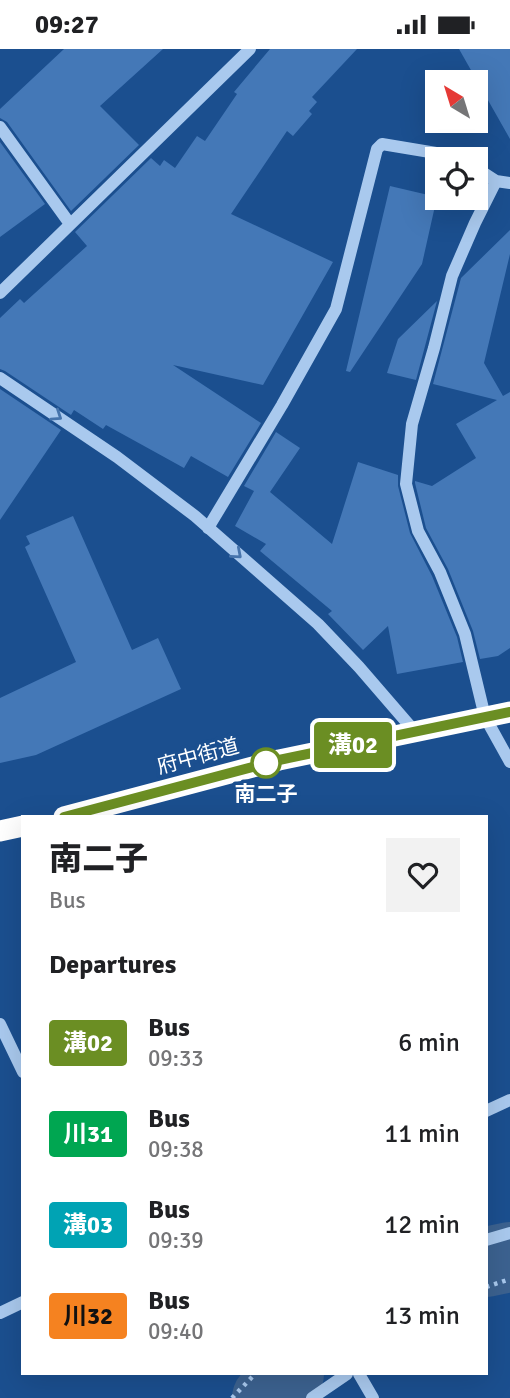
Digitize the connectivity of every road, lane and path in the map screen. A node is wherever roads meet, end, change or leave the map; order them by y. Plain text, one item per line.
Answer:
1 (250, 49) edge
2 (0, 127) edge
3 (425, 151) edge
4 (488, 176) edge
5 (496, 181) junction
6 (510, 183) edge
7 (70, 224) junction
8 (0, 293) edge
9 (0, 378) edge
10 (208, 528) junction
11 (510, 712) edge
12 (485, 717) junction
13 (416, 733) junction
14 (510, 762) edge
15 (92, 814) edge
16 (21, 826) edge
17 (0, 831) edge
18 (0, 1024) edge
19 (21, 1068) edge
20 (510, 1100) edge
21 (488, 1110) edge
22 (510, 1233) edge
23 (488, 1239) edge
24 (510, 1279) edge
25 (488, 1286) edge
26 (21, 1303) edge
27 (0, 1313) edge
28 (254, 1375) edge
29 (346, 1375) edge
30 (360, 1375) edge
31 (232, 1398) edge
32 (312, 1398) edge
33 (373, 1398) edge

1 - 7 street
2 - 7 street
3 - 10 street
4 - 5 street
5 - 6 street
5 - 12 street
7 - 8 street
9 -> 10 street
10 -> 13 street
11 - 12 highway, 府中街道
12 - 13 highway, 府中街道
12 - 14 street
13 - 15 highway, 府中街道
16 - 17 highway
18 - 19 street
20 - 21 street
22 - 23 street
24 - 25 path
26 - 27 street
28 - 31 path
29 - 32 street
30 - 33 street

